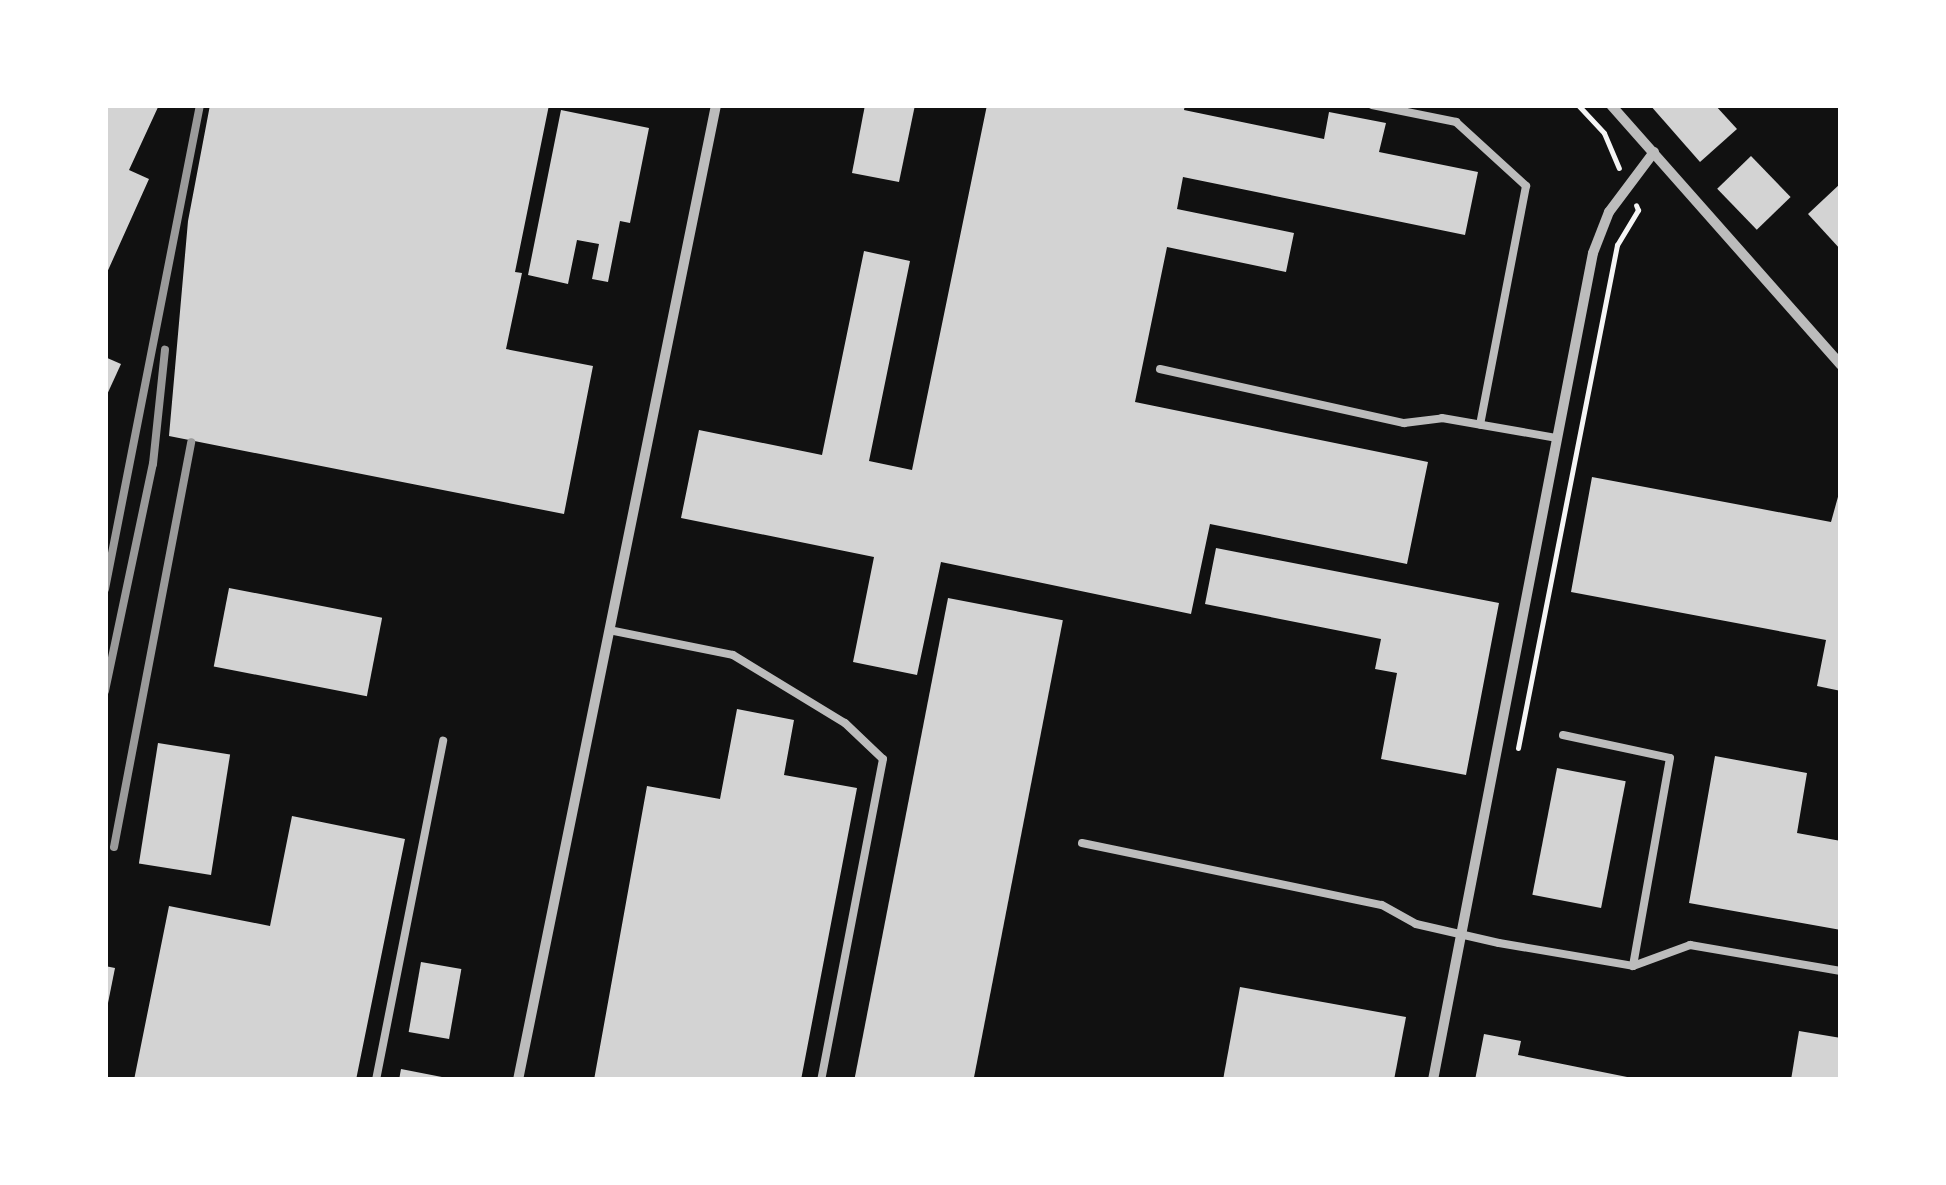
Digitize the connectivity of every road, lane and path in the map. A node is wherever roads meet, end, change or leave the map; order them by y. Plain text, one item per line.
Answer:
1 (716, 105) edge
2 (1372, 105) edge
3 (1612, 105) edge
4 (1654, 152) junction
5 (1841, 365) edge
6 (1160, 369) dead end
7 (1480, 424) junction
8 (1558, 438) junction
9 (610, 630) junction
10 (1563, 735) dead end
11 (443, 741) dead end
12 (1082, 843) dead end
13 (1462, 934) junction
14 (1633, 966) junction
15 (1841, 972) edge
16 (376, 1080) edge
17 (518, 1080) edge
18 (820, 1080) edge
19 (1434, 1080) edge

1 - 9 street
2 - 7 lane
3 - 4 street
4 - 5 street
4 - 8 street
6 - 7 lane
7 - 8 lane
8 - 13 street
9 - 17 street
9 - 18 lane
10 - 14 lane
11 - 16 lane
12 - 13 lane
13 - 14 lane
13 - 19 street
14 - 15 lane

